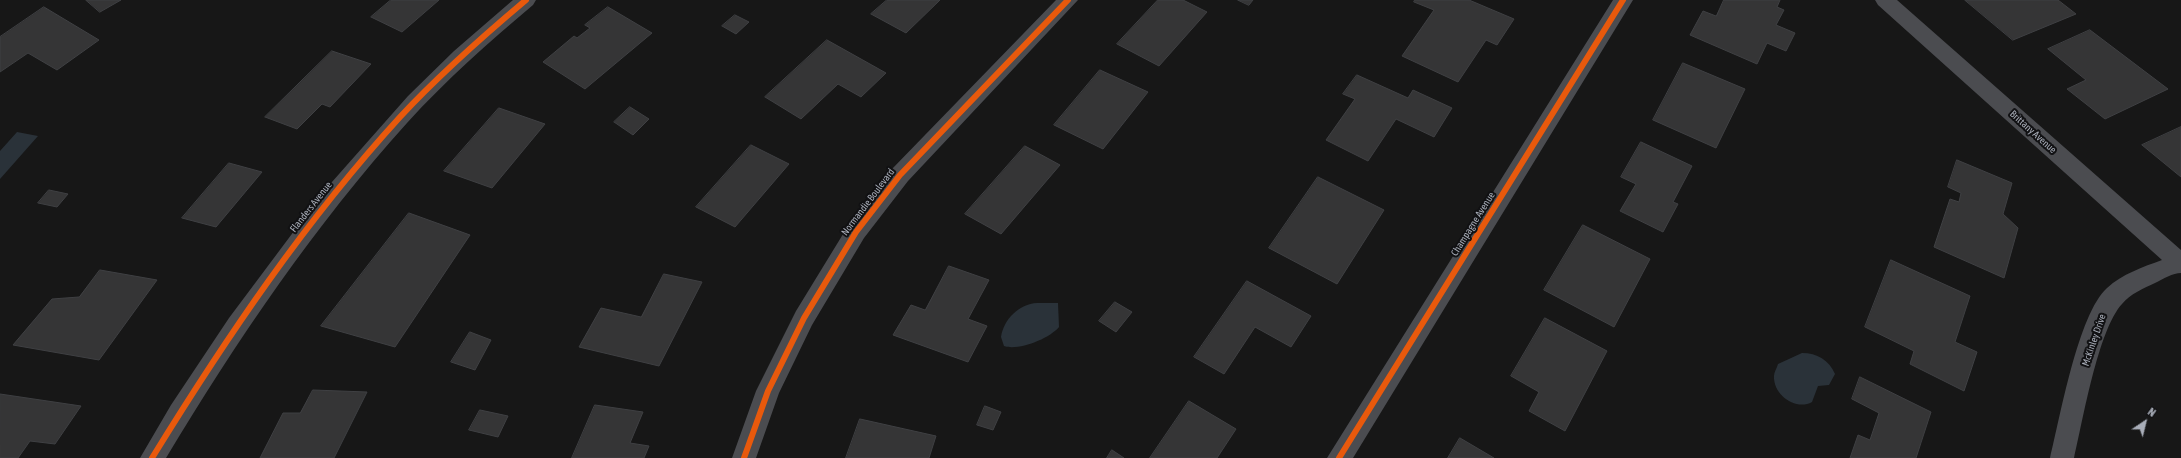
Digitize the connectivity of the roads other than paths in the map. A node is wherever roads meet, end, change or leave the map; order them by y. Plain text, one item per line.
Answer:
1 (526, 0) edge
2 (1068, 0) edge
3 (1623, 0) edge
4 (1885, 0) edge
5 (2180, 264) edge
6 (152, 458) edge
7 (744, 458) edge
8 (1339, 458) edge
9 (2062, 458) edge

1 - 6 street, Flanders Avenue
2 - 7 street, Normandie Boulevard
3 - 8 street, Champagne Avenue
4 - 5 street, Brittany Avenue
5 - 9 street, McKinley Drive

